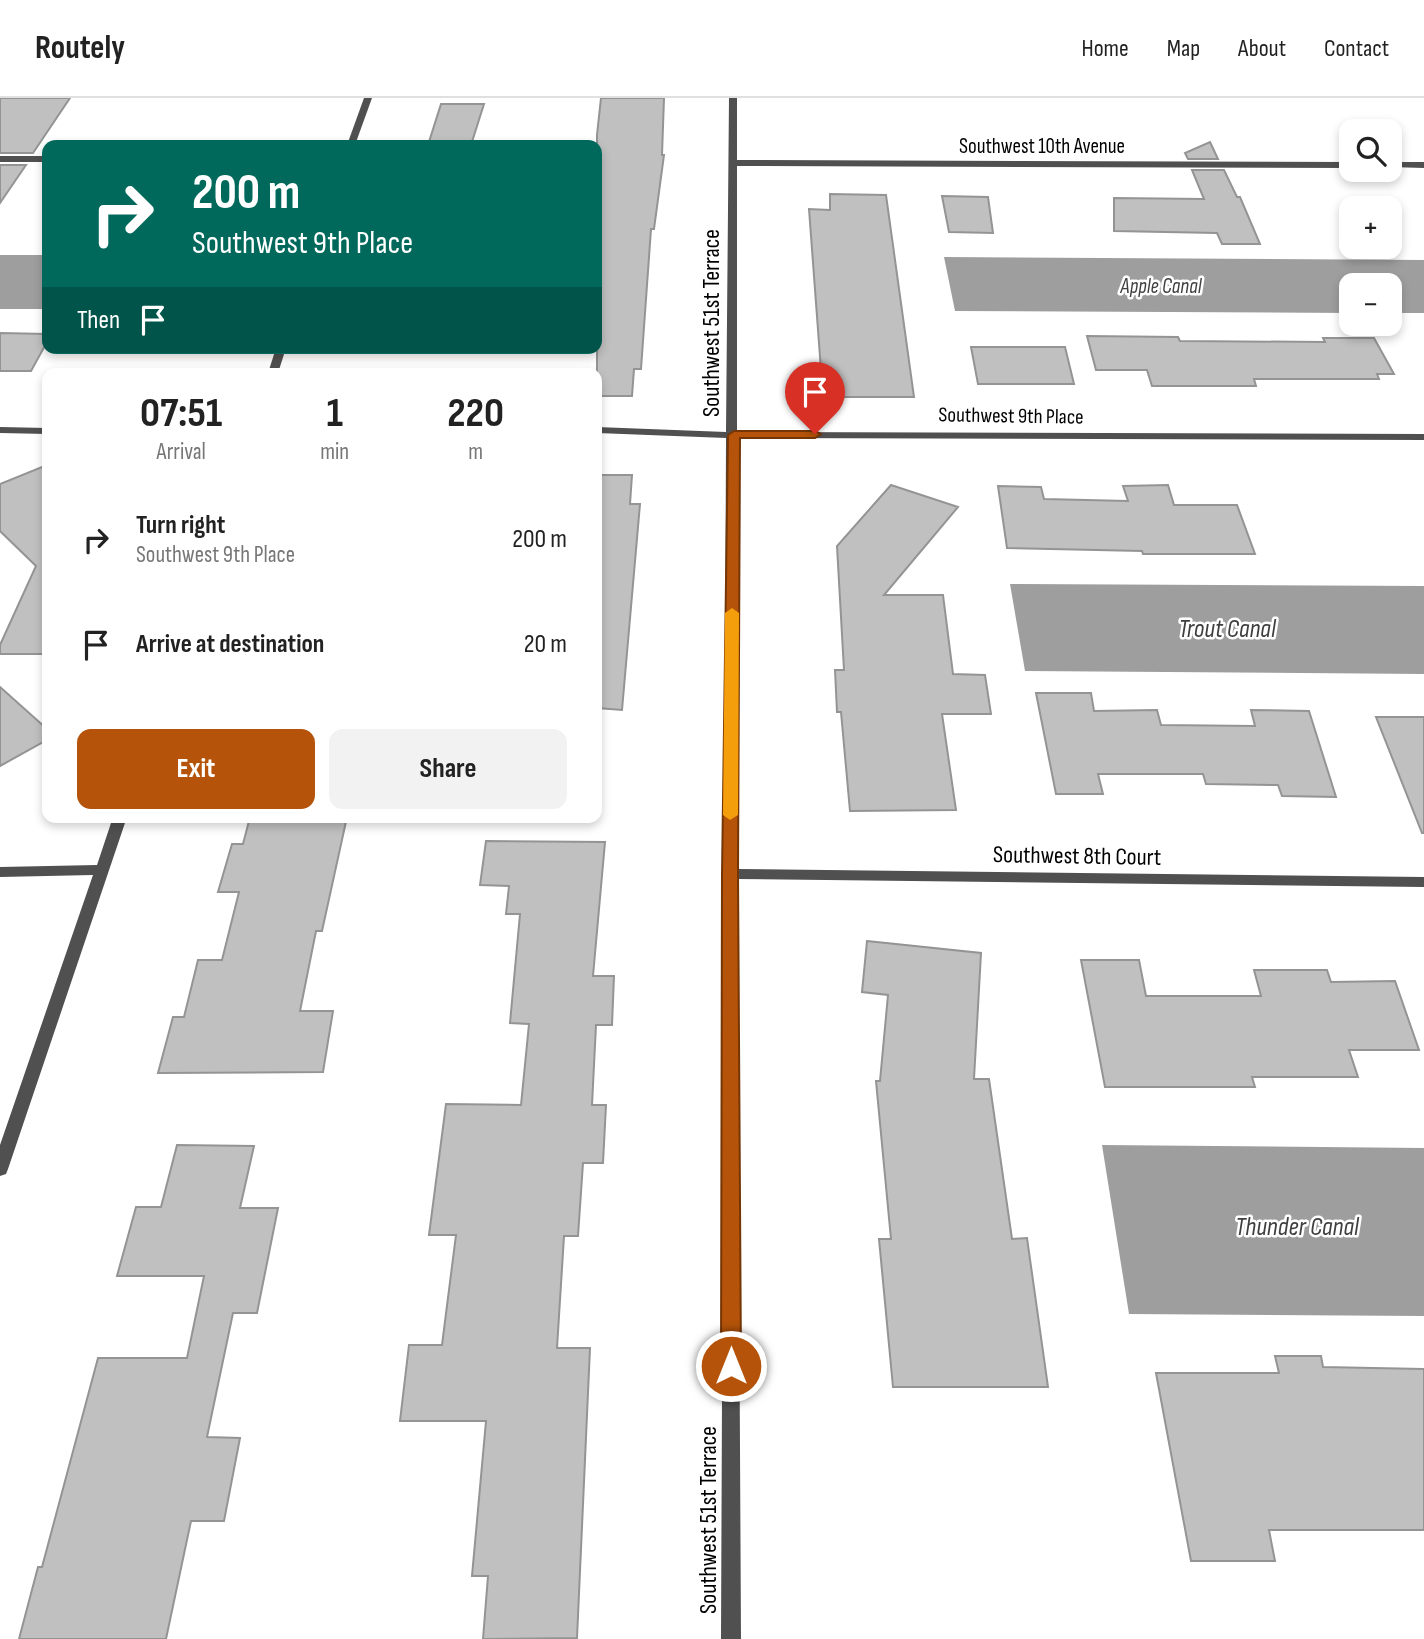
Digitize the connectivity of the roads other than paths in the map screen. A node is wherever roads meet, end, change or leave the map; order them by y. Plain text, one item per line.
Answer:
1 (368, 98) edge
2 (733, 98) edge
3 (353, 140) edge
4 (0, 159) edge
5 (42, 159) edge
6 (733, 163) junction
7 (1339, 164) edge
8 (1402, 165) edge
9 (1424, 165) edge
10 (0, 430) edge
11 (602, 430) edge
12 (42, 431) edge
13 (734, 435) junction
14 (1424, 437) edge
15 (118, 823) edge
16 (101, 870) junction
17 (0, 872) edge
18 (730, 874) junction
19 (1424, 882) edge
20 (0, 1169) edge
21 (732, 1639) edge

1 - 3 street
2 - 6 street, Southwest 51st Terrace
4 - 5 street
6 - 7 street, Southwest 10th Avenue
6 - 13 street, Southwest 51st Terrace
8 - 9 street
10 - 12 street
11 - 13 street, Southwest 9th Place
13 - 14 street, Southwest 9th Place
13 - 18 street, Southwest 51st Terrace
15 - 16 street
16 - 17 street
16 - 20 street
18 - 19 street, Southwest 8th Court
18 - 21 street, Southwest 51st Terrace

